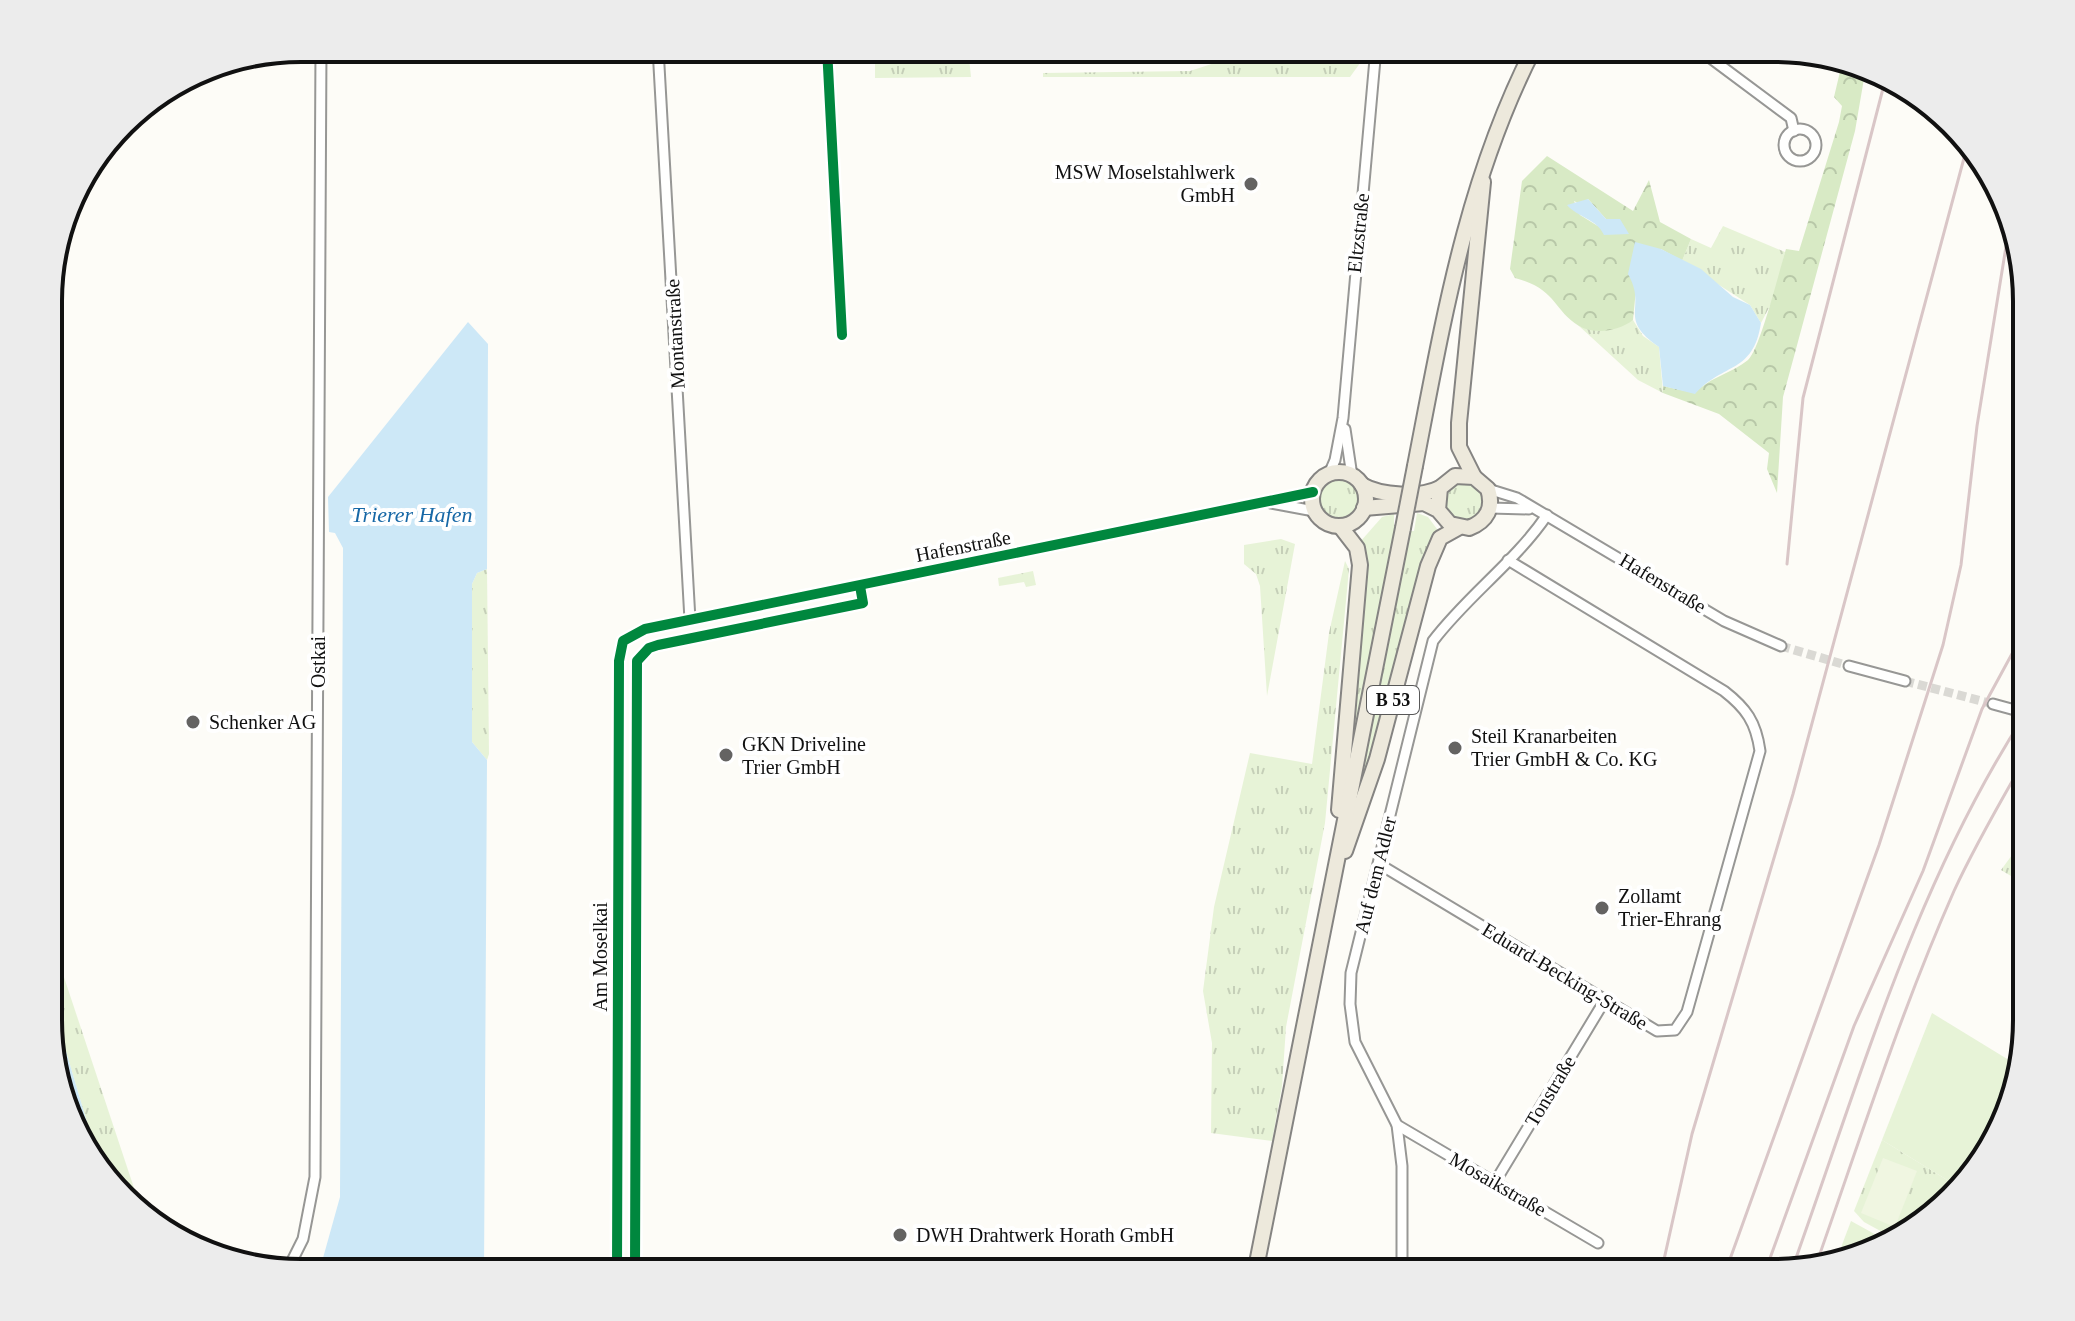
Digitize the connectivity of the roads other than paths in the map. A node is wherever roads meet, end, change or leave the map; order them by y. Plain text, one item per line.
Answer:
1 (321, 62) edge
2 (659, 62) edge
3 (1375, 62) edge
4 (1528, 62) edge
5 (1716, 62) edge
6 (1794, 131) dead end
7 (1486, 157) junction
8 (1343, 418) junction
9 (1329, 474) junction
10 (1474, 477) junction
11 (1357, 481) junction
12 (1440, 488) junction
13 (1488, 489) junction
14 (1313, 492) junction
15 (1268, 502) junction
16 (1364, 508) junction
17 (1490, 508) junction
18 (1438, 510) junction
19 (1314, 511) junction
20 (1547, 515) junction
21 (1340, 526) junction
22 (1458, 528) junction
23 (1508, 560) junction
24 (690, 620) junction
25 (623, 641) joint
26 (1781, 646) tunnel mouth
27 (1849, 666) tunnel mouth
28 (1905, 681) tunnel mouth
29 (1993, 704) tunnel mouth
30 (2012, 709) edge
31 (1337, 859) junction
32 (1379, 864) junction
33 (1332, 881) junction
34 (1605, 1000) junction
35 (1397, 1125) junction
36 (1495, 1182) junction
37 (1598, 1243) dead end
38 (293, 1258) edge
39 (1258, 1258) edge
40 (1402, 1258) edge
41 (617, 1259) edge

1 - 38 street, Ostkai
2 - 24 street, Montanstraße
3 - 8 street, Eltzstraße
4 - 7 main road, B 53
5 - 6 street
7 - 10 main road
7 - 31 main road, B 53, bridge
8 - 9 street, Eltzstraße
8 - 11 street, Eltzstraße
9 - 11 main road
9 - 14 main road
10 - 12 main road
10 - 13 main road
11 - 12 main road
11 - 16 main road
12 - 18 main road
13 - 17 main road
13 - 20 street, Hafenstraße
14 - 15 street, Hafenstraße
14 - 19 main road
15 - 19 street, Hafenstraße
15 - 24 street, Hafenstraße
16 - 18 main road
16 - 21 main road
17 - 20 street, Hafenstraße
17 - 22 main road, B 53
18 - 22 main road
19 - 21 main road
20 - 23 street, Auf dem Adler
20 - 26 street, Hafenstraße
21 - 31 main road, B 53
22 - 33 main road, B 53
23 - 32 street, Auf dem Adler
23 - 34 street, Eduard-Becking-Straße
24 - 25 street, Hafenstraße
25 - 41 street, Am Moselkai
27 - 28 street
29 - 30 street
31 - 33 main road, B 53
32 - 34 street, Eduard-Becking-Straße
32 - 35 street, Auf dem Adler
33 - 39 main road, B 53
34 - 36 street, Tonstraße
35 - 36 street, Mosaikstraße
35 - 40 street, Auf dem Adler
36 - 37 street, Mosaikstraße

